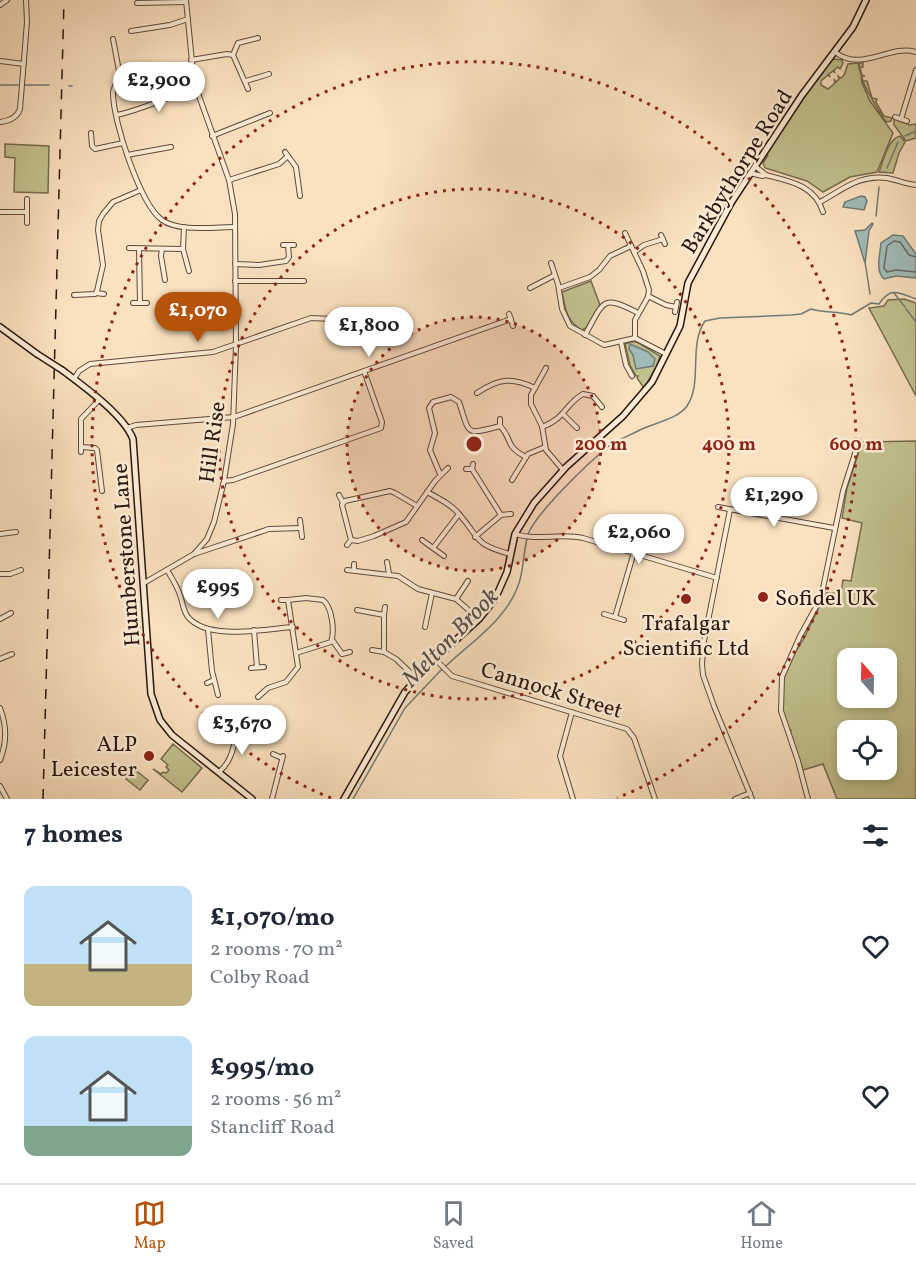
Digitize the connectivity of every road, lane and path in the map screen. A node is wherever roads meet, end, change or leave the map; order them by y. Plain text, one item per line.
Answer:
1 (7, 0) edge
2 (26, 0) edge
3 (866, 0) edge
4 (186, 1) edge
5 (137, 3) dead end
6 (0, 5) edge
7 (188, 19) junction
8 (135, 23) dead end
9 (258, 38) dead end
10 (113, 39) dead end
11 (114, 44) junction
12 (109, 45) dead end
13 (836, 52) junction
14 (916, 52) edge
15 (233, 55) junction
16 (191, 60) junction
17 (0, 61) edge
18 (24, 64) junction
19 (916, 70) edge
20 (148, 75) dead end
21 (120, 76) junction
22 (266, 77) dead end
23 (246, 81) junction
24 (248, 88) dead end
25 (196, 89) junction
26 (270, 113) dead end
27 (117, 115) junction
28 (896, 117) dead end
29 (901, 119) junction
30 (907, 121) dead end
31 (0, 122) edge
32 (91, 134) dead end
33 (212, 136) junction
34 (164, 142) dead end
35 (123, 143) junction
36 (171, 147) dead end
37 (166, 149) junction
38 (127, 155) junction
39 (754, 166) junction
40 (750, 173) junction
41 (766, 175) junction
42 (229, 180) junction
43 (306, 183) dead end
44 (298, 184) junction
45 (916, 185) edge
46 (141, 190) junction
47 (300, 196) dead end
48 (27, 200) dead end
49 (820, 202) junction
50 (0, 212) edge
51 (27, 212) junction
52 (823, 212) dead end
53 (27, 223) dead end
54 (184, 226) junction
55 (234, 227) junction
56 (625, 233) dead end
57 (663, 239) dead end
58 (294, 245) dead end
59 (631, 246) junction
60 (129, 248) dead end
61 (139, 249) junction
62 (162, 249) junction
63 (183, 249) junction
64 (634, 252) junction
65 (187, 262) junction
66 (551, 263) dead end
67 (180, 264) dead end
68 (235, 264) junction
69 (189, 271) dead end
70 (555, 275) junction
71 (165, 280) dead end
72 (235, 281) junction
73 (304, 281) dead end
74 (532, 284) dead end
75 (81, 288) dead end
76 (559, 288) junction
77 (96, 293) junction
78 (104, 294) dead end
79 (74, 295) dead end
80 (81, 295) junction
81 (648, 296) junction
82 (133, 303) dead end
83 (140, 303) junction
84 (147, 303) dead end
85 (676, 307) dead end
86 (638, 313) junction
87 (509, 314) dead end
88 (323, 318) junction
89 (332, 319) dead end
90 (511, 319) junction
91 (323, 324) dead end
92 (513, 326) dead end
93 (0, 327) edge
94 (585, 335) junction
95 (635, 338) junction
96 (621, 342) junction
97 (236, 345) junction
98 (667, 354) junction
99 (364, 371) junction
100 (544, 371) dead end
101 (629, 373) dead end
102 (74, 379) junction
103 (536, 388) junction
104 (477, 393) dead end
105 (99, 400) junction
106 (602, 407) dead end
107 (563, 414) junction
108 (234, 417) junction
109 (500, 419) dead end
110 (500, 426) junction
111 (542, 427) junction
112 (128, 428) junction
113 (578, 429) dead end
114 (859, 441) dead end
115 (545, 447) junction
116 (526, 457) junction
117 (470, 467) dead end
118 (448, 468) dead end
119 (514, 469) dead end
120 (563, 470) junction
121 (519, 471) junction
122 (440, 474) junction
123 (512, 480) dead end
124 (224, 481) junction
125 (102, 491) dead end
126 (427, 492) junction
127 (339, 495) dead end
128 (343, 503) junction
129 (417, 506) junction
130 (718, 507) dead end
131 (730, 510) junction
132 (459, 514) junction
133 (511, 514) dead end
134 (501, 515) junction
135 (300, 520) dead end
136 (301, 528) junction
137 (834, 528) junction
138 (0, 534) edge
139 (518, 535) junction
140 (302, 537) dead end
141 (475, 537) junction
142 (14, 539) dead end
143 (207, 539) junction
144 (351, 540) junction
145 (422, 540) dead end
146 (347, 544) dead end
147 (214, 547) junction
148 (433, 548) junction
149 (634, 552) junction
150 (194, 554) junction
151 (510, 554) junction
152 (444, 556) dead end
153 (387, 562) dead end
154 (354, 564) dead end
155 (21, 570) dead end
156 (167, 570) junction
157 (347, 570) dead end
158 (354, 570) junction
159 (0, 574) edge
160 (389, 574) junction
161 (717, 578) junction
162 (468, 581) dead end
163 (144, 583) junction
164 (432, 593) junction
165 (456, 599) junction
166 (281, 600) dead end
167 (288, 600) junction
168 (385, 607) dead end
169 (357, 610) dead end
170 (11, 613) dead end
171 (604, 614) dead end
172 (384, 615) junction
173 (615, 617) junction
174 (0, 619) edge
175 (478, 619) junction
176 (624, 620) dead end
177 (432, 624) dead end
178 (293, 627) junction
179 (208, 630) junction
180 (254, 630) junction
181 (332, 640) junction
182 (372, 650) dead end
183 (350, 652) dead end
184 (384, 652) junction
185 (296, 653) junction
186 (12, 654) dead end
187 (0, 658) edge
188 (7, 658) junction
189 (435, 659) junction
190 (9, 663) dead end
191 (257, 667) junction
192 (264, 667) dead end
193 (251, 668) dead end
194 (417, 679) junction
195 (214, 680) junction
196 (207, 682) dead end
197 (261, 686) dead end
198 (264, 690) junction
199 (218, 695) dead end
200 (258, 697) dead end
201 (0, 708) edge
202 (572, 712) junction
203 (1, 715) edge
204 (238, 726) dead end
205 (273, 754) dead end
206 (0, 760) edge
207 (219, 772) junction
208 (0, 786) edge
209 (750, 793) junction
210 (7, 799) edge
211 (252, 799) edge
212 (272, 799) edge
213 (344, 799) edge
214 (573, 799) edge
215 (655, 799) edge
216 (735, 799) edge
217 (752, 799) edge
218 (808, 799) edge

1 - 6 street
2 - 18 street
3 - 13 street, Barkbythorpe Road
4 - 5 street
4 - 7 street, Hill Rise
7 - 8 street
7 - 16 street, Hill Rise
9 - 15 street
10 - 11 street
11 - 12 street
11 - 21 street
13 - 14 street
13 - 39 street, Barkbythorpe Road
15 - 16 street
15 - 23 street
16 - 25 street, Hill Rise
17 - 18 street
18 - 31 street
19 - 29 street
20 - 21 street
21 - 27 street
22 - 23 street
23 - 24 street
25 - 27 street
25 - 33 street, Hill Rise
26 - 33 street
27 - 35 street
28 - 29 street
29 - 30 street
32 - 35 street
33 - 42 street, Hill Rise
34 - 37 street
35 - 38 street
36 - 37 street
37 - 38 street
38 - 46 street
39 - 40 street, Barkbythorpe Road
39 - 41 street
40 - 41 street
40 - 98 street, Barkbythorpe Road
41 - 49 street
42 - 44 street
42 - 55 street, Hill Rise
43 - 44 street
44 - 47 street
45 - 49 street
46 - 54 street
46 - 77 street
48 - 51 street
49 - 52 street
50 - 51 street
51 - 53 street
54 - 55 street
54 - 63 street
55 - 68 street, Hill Rise
56 - 59 street
57 - 64 street
58 - 68 street
59 - 64 street
59 - 76 street
60 - 61 street
61 - 62 street
61 - 83 street
62 - 63 street
62 - 71 street
63 - 65 street
64 - 81 street
65 - 67 street
65 - 69 street
66 - 70 street
68 - 72 street, Hill Rise
70 - 74 street
70 - 76 street
72 - 73 street
72 - 97 street, Hill Rise
75 - 80 street
76 - 94 street
77 - 78 street
77 - 80 street
79 - 80 street
81 - 85 street
81 - 86 street
82 - 83 street
83 - 84 street
86 - 94 street
86 - 95 street
87 - 90 street
88 - 89 street
88 - 91 street
88 - 97 street
90 - 92 street
90 - 99 street
93 - 102 street, bridge
94 - 96 street
95 - 96 street
95 - 98 street
96 - 101 street
97 - 102 street
97 - 108 street, Hill Rise
98 - 120 street, Barkbythorpe Road
99 - 108 street
99 - 124 street
100 - 103 street
102 - 105 street
103 - 104 street
103 - 111 street
105 - 112 street
105 - 125 street
106 - 107 street
107 - 111 street
107 - 113 street
108 - 112 street
108 - 124 street, Hill Rise
109 - 110 street
110 - 116 street
110 - 122 street
111 - 115 street
112 - 163 street, Humberstone Lane
114 - 137 street
115 - 116 street
115 - 120 street
116 - 121 street
117 - 134 street
118 - 122 street
119 - 121 street
120 - 139 street, Barkbythorpe Road
121 - 123 street
122 - 126 street
124 - 143 street, Hill Rise
126 - 129 street
126 - 132 street
127 - 128 street
128 - 129 street
128 - 144 street
129 - 144 street
130 - 131 street
131 - 137 street
131 - 161 street
132 - 141 street
132 - 148 street
133 - 134 street
134 - 141 street
135 - 136 street
136 - 140 street
136 - 147 street
137 - 218 street
138 - 142 street
139 - 149 street
139 - 151 street, Barkbythorpe Road
141 - 151 street
143 - 147 street
143 - 150 street, Hill Rise
144 - 146 street
145 - 148 street
147 - 150 street
148 - 152 street
149 - 161 street
149 - 173 street
150 - 156 street
151 - 175 street, Barkbythorpe Road
153 - 160 street
154 - 158 street
155 - 159 street
156 - 163 street
156 - 179 street
157 - 158 street
158 - 160 street
160 - 164 street
161 - 209 street
162 - 165 street
163 - 207 street, Humberstone Lane
164 - 165 street
164 - 177 street
165 - 175 street
166 - 167 street
167 - 178 street
167 - 181 street
168 - 172 street
169 - 172 street
170 - 174 street
171 - 173 street
172 - 184 street
173 - 176 street
175 - 189 street, Barkbythorpe Road
178 - 180 street
178 - 185 street
179 - 180 street
179 - 195 street
180 - 191 street
181 - 183 street
181 - 185 street
182 - 184 street
184 - 194 street
185 - 198 street
186 - 188 street
187 - 188 street
188 - 190 street
189 - 194 street, Barkbythorpe Road
189 - 202 street, Cannock Street
191 - 192 street
191 - 193 street
194 - 213 street, Barkbythorpe Road
195 - 196 street
195 - 199 street
197 - 198 street
198 - 200 street
201 - 203 street
202 - 214 street
202 - 215 street, Cannock Street
203 - 206 street
204 - 207 street
205 - 212 street
207 - 211 street, Humberstone Lane
208 - 210 street
209 - 216 street
209 - 217 street

